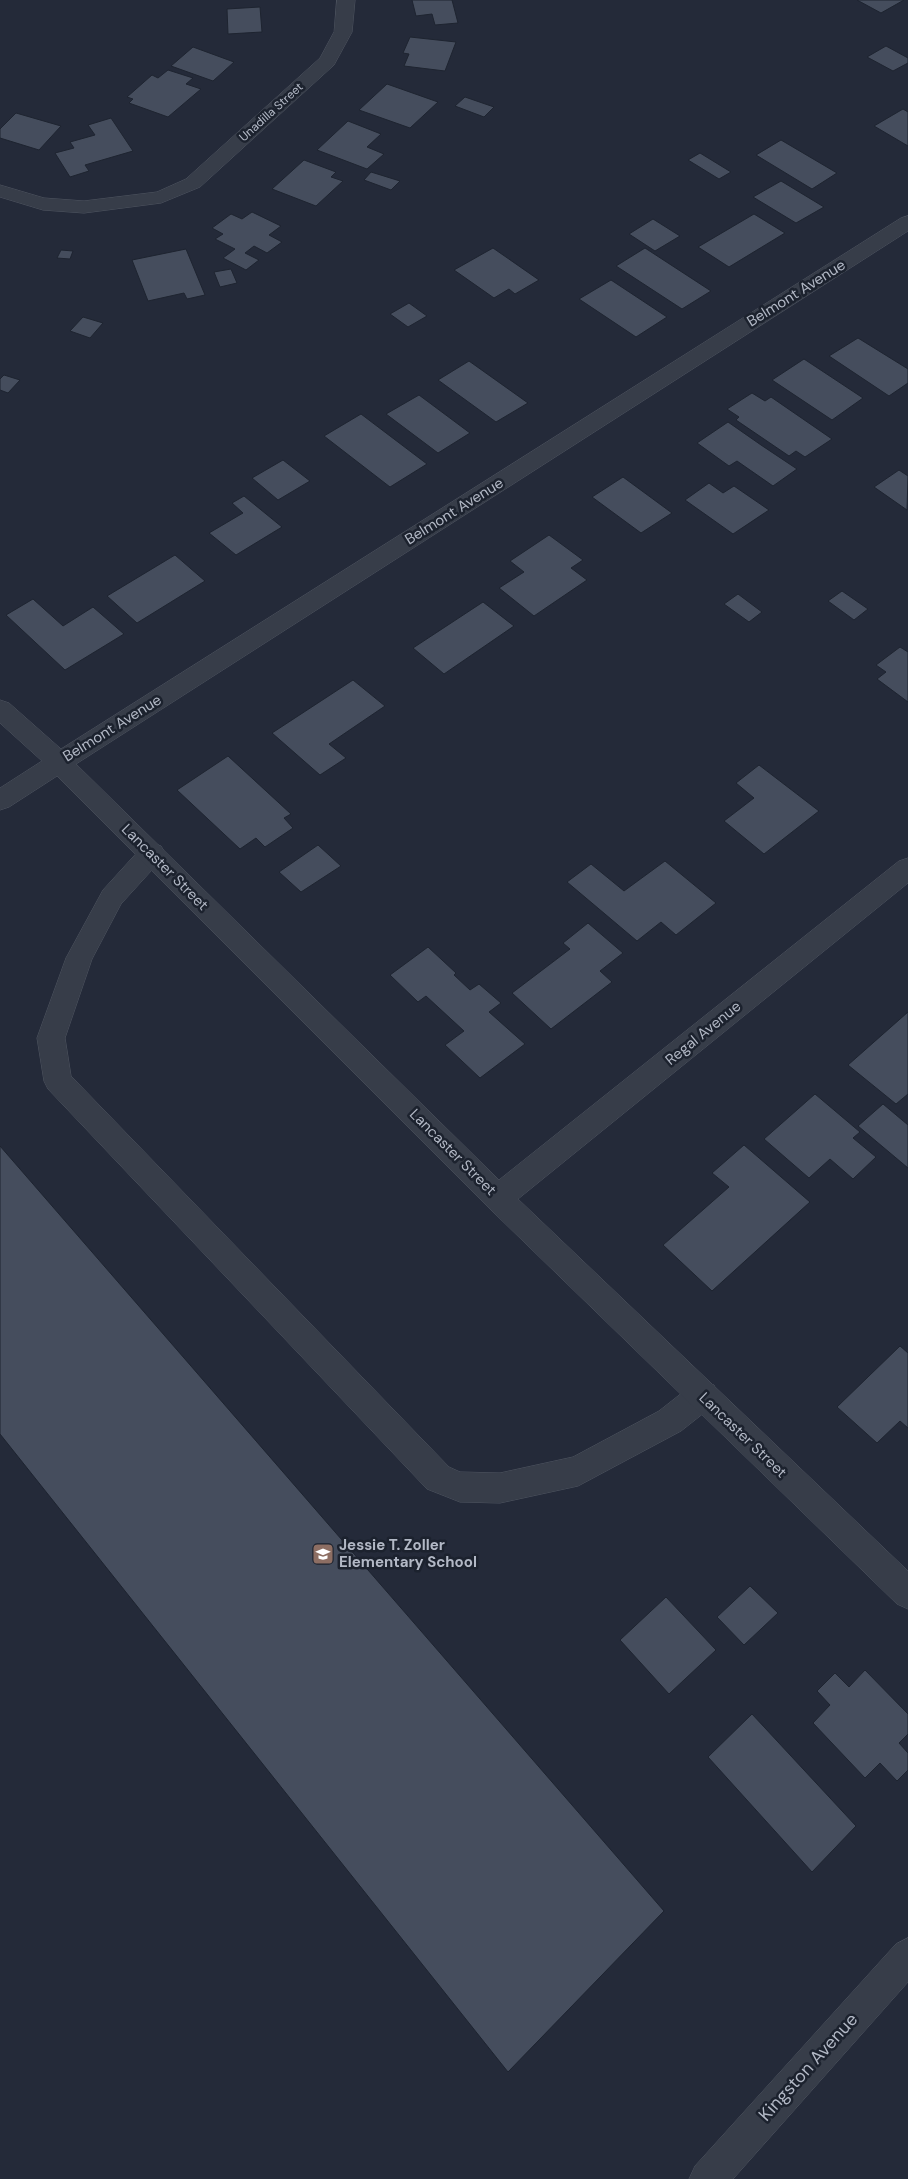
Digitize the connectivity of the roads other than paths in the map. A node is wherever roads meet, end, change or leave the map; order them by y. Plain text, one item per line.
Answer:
1 (346, 0) edge
2 (0, 191) edge
3 (908, 222) edge
4 (0, 709) edge
5 (59, 762) junction
6 (0, 800) edge
7 (152, 853) junction
8 (908, 868) edge
9 (498, 1198) junction
10 (703, 1395) junction
11 (908, 1593) edge
12 (908, 1956) edge
13 (708, 2179) edge

1 - 2 street, Unadilla Street
3 - 5 street, Belmont Avenue
4 - 5 street, Lancaster Street
5 - 6 street, Belmont Avenue
5 - 7 street, Lancaster Street
7 - 9 street, Lancaster Street
7 - 10 street
8 - 9 street, Regal Avenue
9 - 10 street, Lancaster Street
10 - 11 street, Lancaster Street
12 - 13 street, Kingston Avenue

